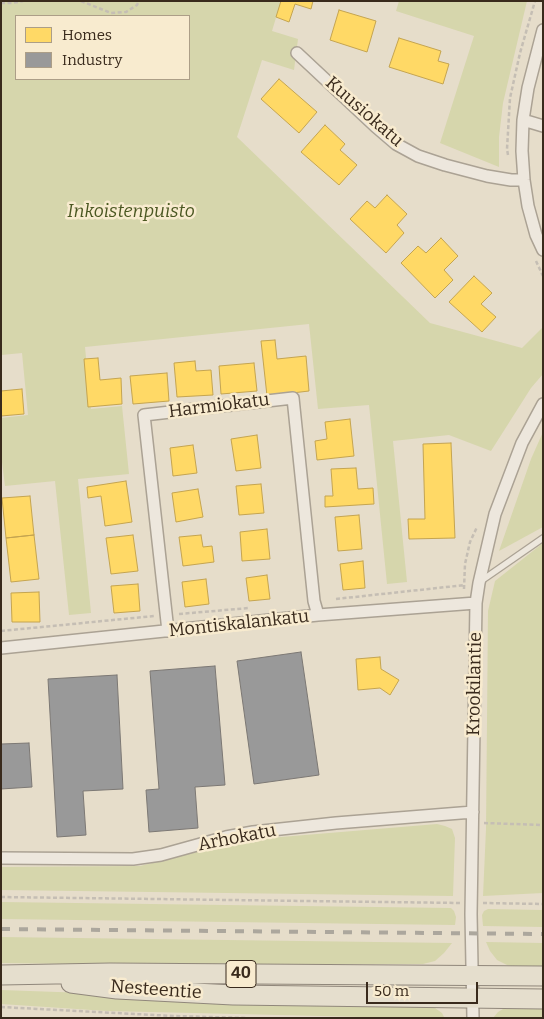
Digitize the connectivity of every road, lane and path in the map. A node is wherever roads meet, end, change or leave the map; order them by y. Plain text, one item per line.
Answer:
1 (23, 1) edge
2 (81, 1) edge
3 (139, 1) edge
4 (1, 3) edge
5 (543, 30) edge
6 (297, 53) dead end
7 (523, 120) junction
8 (542, 125) edge
9 (524, 180) junction
10 (543, 250) edge
11 (543, 404) edge
12 (543, 538) edge
13 (479, 583) junction
14 (314, 601) junction
15 (476, 603) junction
16 (255, 607) dead end
17 (166, 615) junction
18 (318, 615) junction
19 (1, 631) edge
20 (168, 631) junction
21 (1, 648) edge
22 (473, 817) junction
23 (543, 825) edge
24 (1, 858) edge
25 (1, 897) edge
26 (471, 903) junction
27 (543, 904) edge
28 (6, 975) edge
29 (472, 975) junction
30 (543, 976) edge
31 (543, 998) edge
32 (472, 999) junction
33 (1, 1007) edge
34 (247, 1018) edge
35 (473, 1018) edge

1 - 4 path
2 - 3 path
5 - 7 street
6 - 9 street, Kuusiokatu
7 - 8 street
7 - 9 street
9 - 10 street
11 - 13 street, Krookilantie
12 - 13 lane
13 - 14 path
13 - 15 street, Krookilantie
14 - 17 street, Harmiokatu
14 - 18 street, Harmiokatu
15 - 18 street, Montiskalankatu
15 - 22 street, Krookilantie
16 - 17 path
17 - 19 path
17 - 20 street, Harmiokatu
18 - 20 street, Montiskalankatu
20 - 21 street, Montiskalankatu
22 - 23 path
22 - 24 street, Arhokatu
22 - 26 street, Krookilantie
25 - 26 path
26 - 27 path
26 - 29 street, Krookilantie
28 - 29 main road, Nesteentie / 40
28 - 32 main road, Nesteentie / 40
29 - 30 main road, Nesteentie / 40
29 - 32 street, Krookilantie
31 - 32 main road, Nesteentie / 40
32 - 35 street, Krookilantie
33 - 34 path

